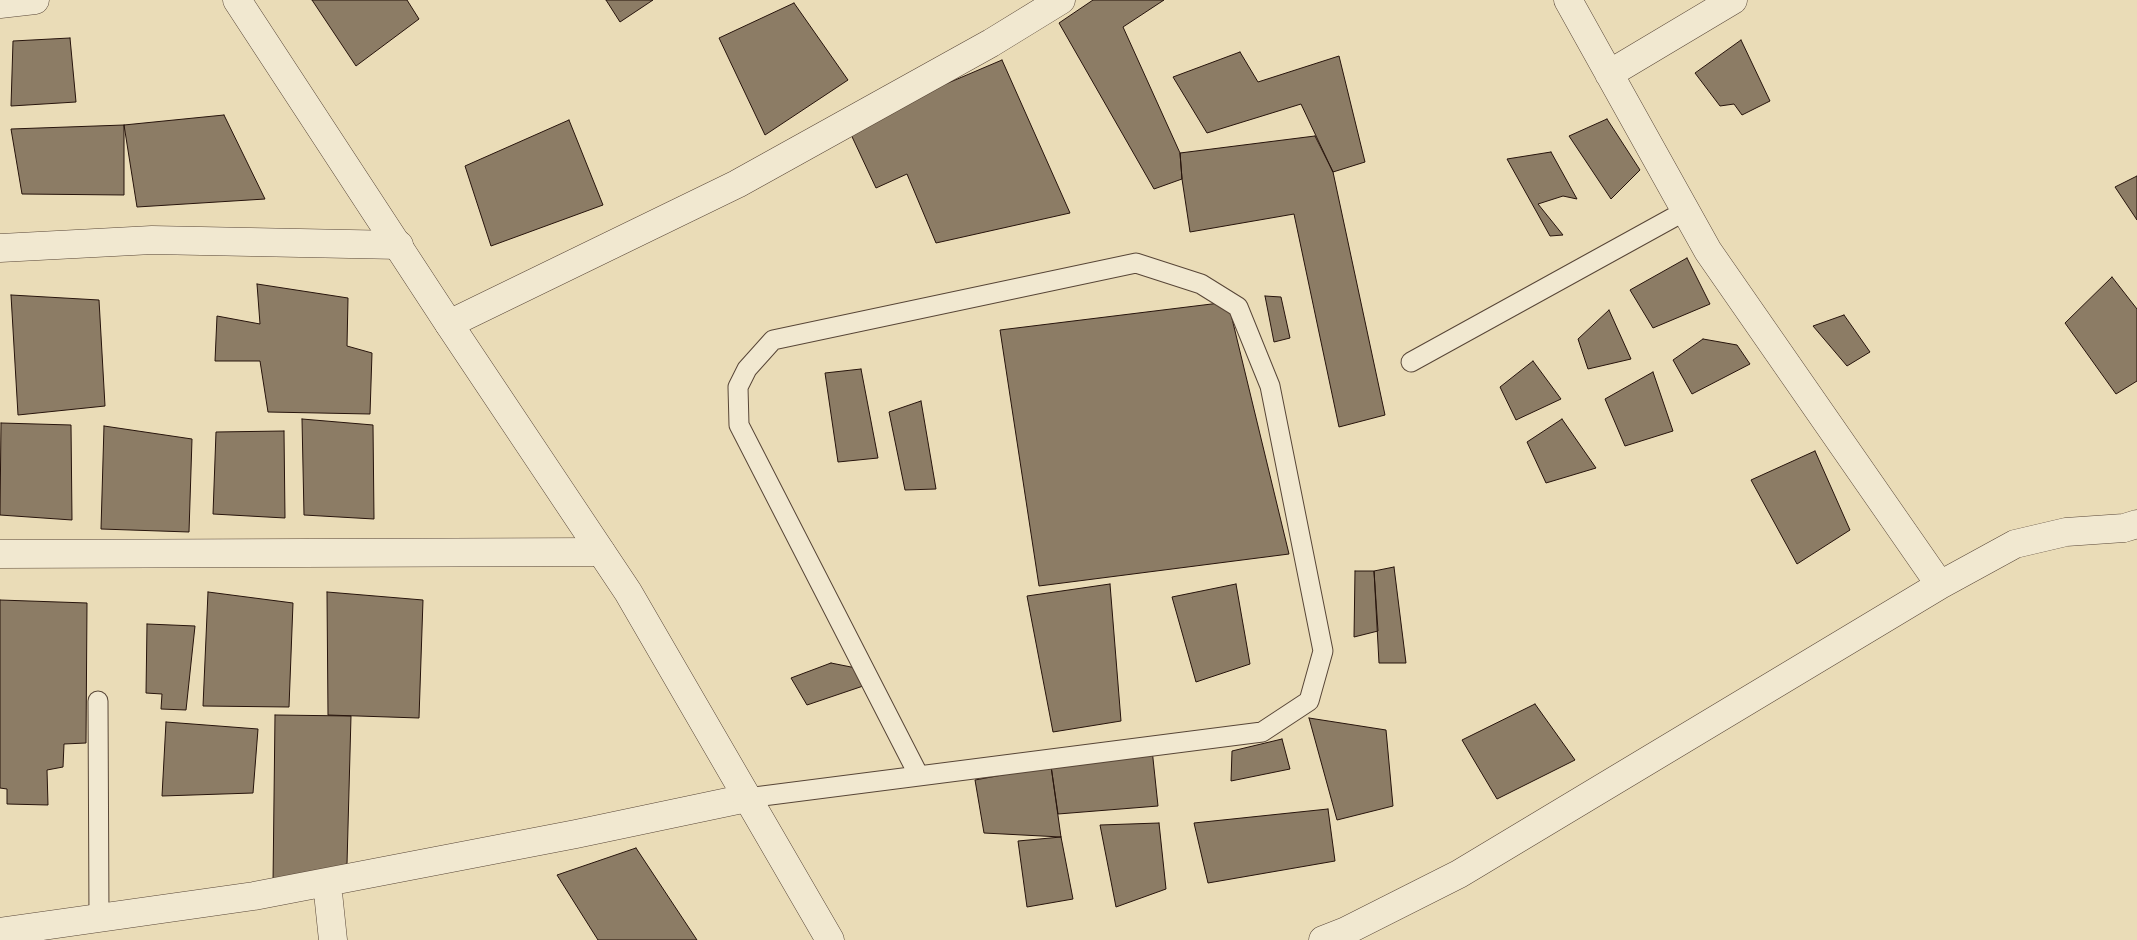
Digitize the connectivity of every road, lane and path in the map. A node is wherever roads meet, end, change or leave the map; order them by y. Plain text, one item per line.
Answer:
1 (35, 0) edge
2 (237, 0) edge
3 (1061, 0) edge
4 (1568, 0) edge
5 (1733, 0) edge
6 (0, 4) edge
7 (1609, 74) junction
8 (1685, 211) junction
9 (399, 245) junction
10 (0, 248) edge
11 (449, 324) junction
12 (1411, 362) dead end
13 (2137, 524) edge
14 (601, 552) junction
15 (0, 554) edge
16 (1940, 585) junction
17 (98, 701) dead end
18 (918, 774) junction
19 (747, 798) junction
20 (327, 883) junction
21 (100, 918) junction
22 (0, 932) edge
23 (333, 940) edge
24 (830, 940) edge
25 (1323, 940) edge

1 - 6 street
2 - 9 street
3 - 11 street
4 - 7 street
5 - 7 street
7 - 8 street
8 - 12 lane
8 - 16 street
9 - 10 street
9 - 11 street
11 - 14 street
13 - 16 street
14 - 15 street
14 - 19 street
16 - 25 street
17 - 21 lane
18 - 18 lane
18 - 19 lane
19 - 20 street
19 - 24 street
20 - 21 street
20 - 23 street
21 - 22 street

